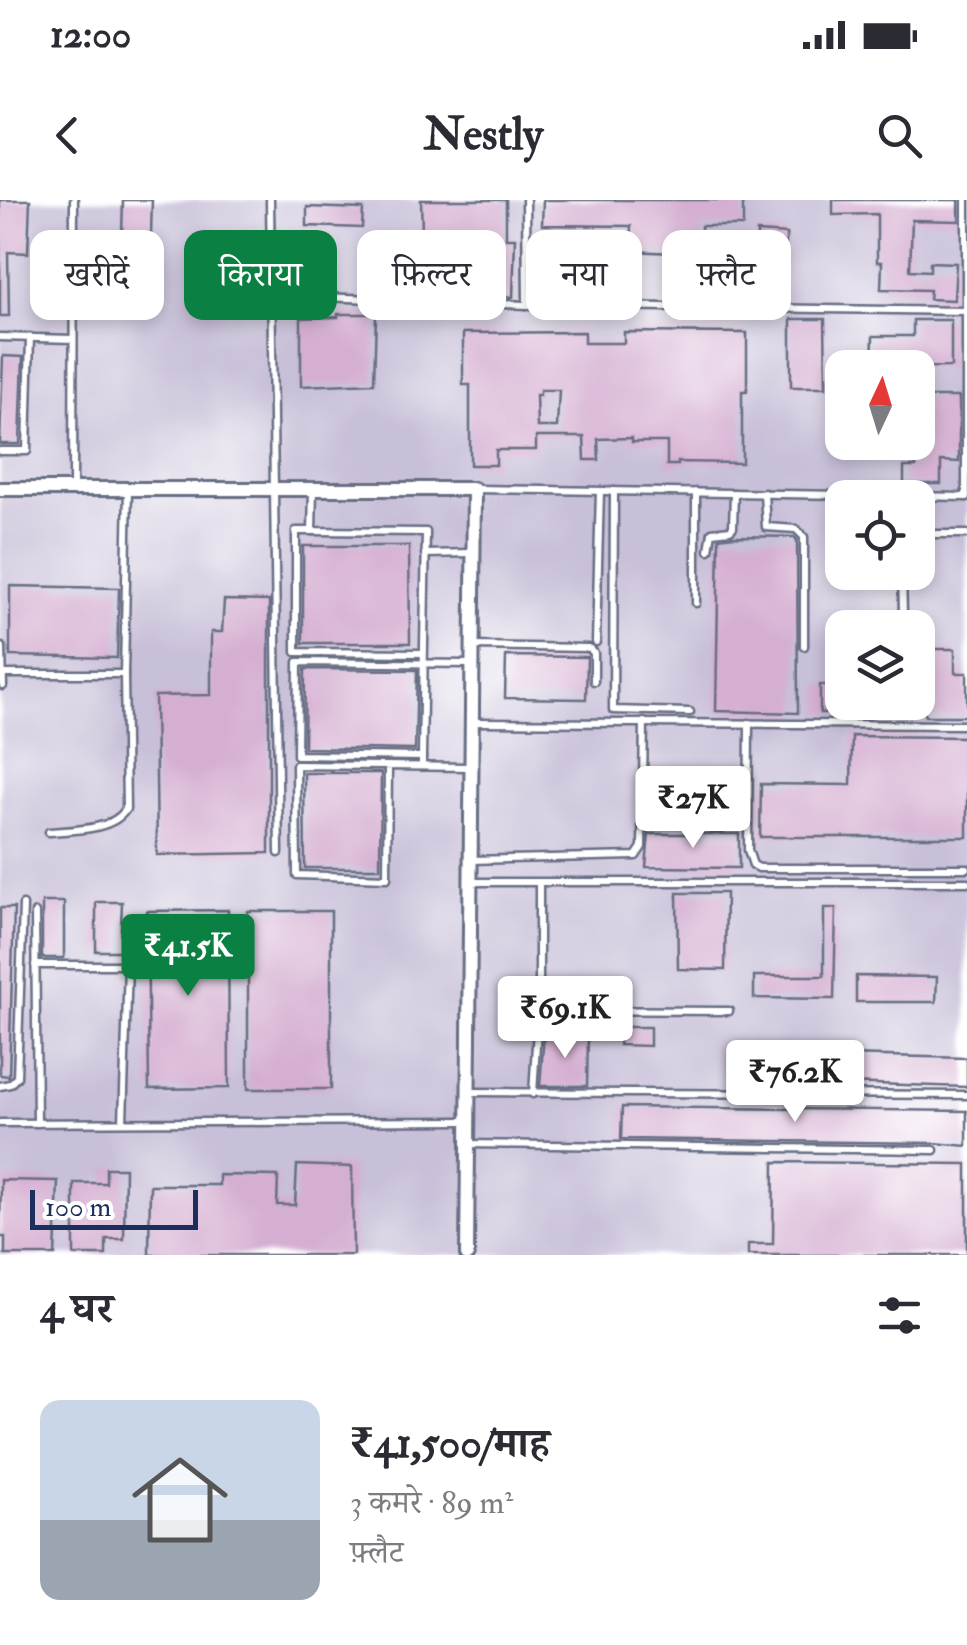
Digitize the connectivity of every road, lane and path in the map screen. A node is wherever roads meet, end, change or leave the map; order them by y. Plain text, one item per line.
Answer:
1 (74, 200) edge
2 (270, 200) edge
3 (526, 200) edge
4 (966, 200) edge
5 (270, 230) edge
6 (526, 230) edge
7 (337, 298) edge
8 (526, 305) edge
9 (642, 307) edge
10 (966, 311) edge
11 (271, 320) edge
12 (0, 337) edge
13 (30, 337) junction
14 (73, 339) junction
15 (0, 451) edge
16 (276, 487) junction
17 (73, 488) junction
18 (128, 488) junction
19 (313, 488) junction
20 (0, 489) edge
21 (474, 489) junction
22 (600, 490) junction
23 (614, 491) junction
24 (696, 492) junction
25 (734, 493) junction
26 (764, 494) junction
27 (825, 495) edge
28 (935, 497) edge
29 (966, 497) edge
30 (312, 531) junction
31 (935, 534) edge
32 (967, 534) edge
33 (710, 550) dead end
34 (472, 553) junction
35 (425, 554) junction
36 (696, 603) dead end
37 (596, 642) dead end
38 (471, 646) junction
39 (804, 646) dead end
40 (2, 647) edge
41 (423, 653) junction
42 (423, 664) junction
43 (471, 664) junction
44 (2, 674) junction
45 (124, 674) junction
46 (594, 681) dead end
47 (2, 686) dead end
48 (690, 712) dead end
49 (470, 722) junction
50 (644, 722) junction
51 (750, 723) junction
52 (967, 725) edge
53 (422, 762) junction
54 (388, 766) junction
55 (470, 767) junction
56 (49, 832) dead end
57 (279, 853) dead end
58 (470, 860) junction
59 (967, 868) edge
60 (470, 882) junction
61 (967, 882) edge
62 (538, 884) junction
63 (22, 906) dead end
64 (35, 913) dead end
65 (125, 932) dead end
66 (35, 965) junction
67 (128, 965) junction
68 (538, 1010) junction
69 (730, 1012) dead end
70 (0, 1086) edge
71 (468, 1092) junction
72 (533, 1094) junction
73 (967, 1095) edge
74 (468, 1121) junction
75 (123, 1122) junction
76 (0, 1123) edge
77 (37, 1123) junction
78 (468, 1144) junction
79 (934, 1150) dead end
80 (467, 1255) edge

1 - 14 lane
2 - 5 lane
3 - 6 lane
4 - 10 lane
7 - 8 lane
9 - 10 lane
10 - 29 lane
11 - 16 lane
12 - 13 lane
13 - 14 lane
13 - 15 lane
14 - 17 lane
16 - 18 street
16 - 19 street
16 - 57 lane
17 - 18 street
17 - 20 street
18 - 45 lane
19 - 21 street
19 - 30 lane
21 - 22 lane
21 - 34 street
22 - 23 lane
22 - 37 lane
23 - 24 lane
23 - 48 lane
24 - 25 lane
24 - 36 lane
25 - 26 lane
25 - 33 lane
26 - 27 lane
26 - 39 lane
28 - 29 lane
30 - 35 lane
30 - 41 lane
31 - 32 lane
34 - 35 lane
34 - 38 street
35 - 41 lane
38 - 43 street
38 - 46 lane
40 - 44 lane
41 - 42 lane
42 - 43 lane
42 - 53 lane
42 - 53 lane
43 - 49 street
44 - 45 lane
44 - 47 lane
45 - 56 lane
49 - 50 lane
49 - 55 street
50 - 51 lane
50 - 58 lane
51 - 52 lane
51 - 59 lane
53 - 54 lane
53 - 55 lane
54 - 54 lane
55 - 58 street
58 - 60 street
60 - 62 lane
60 - 71 street
61 - 62 lane
62 - 68 lane
63 - 70 lane
64 - 66 lane
65 - 67 lane
66 - 67 lane
66 - 77 lane
67 - 75 lane
68 - 69 lane
68 - 72 lane
71 - 72 lane
71 - 74 street
72 - 73 lane
74 - 75 lane
74 - 78 street
75 - 77 lane
76 - 77 lane
78 - 79 lane
78 - 80 street

